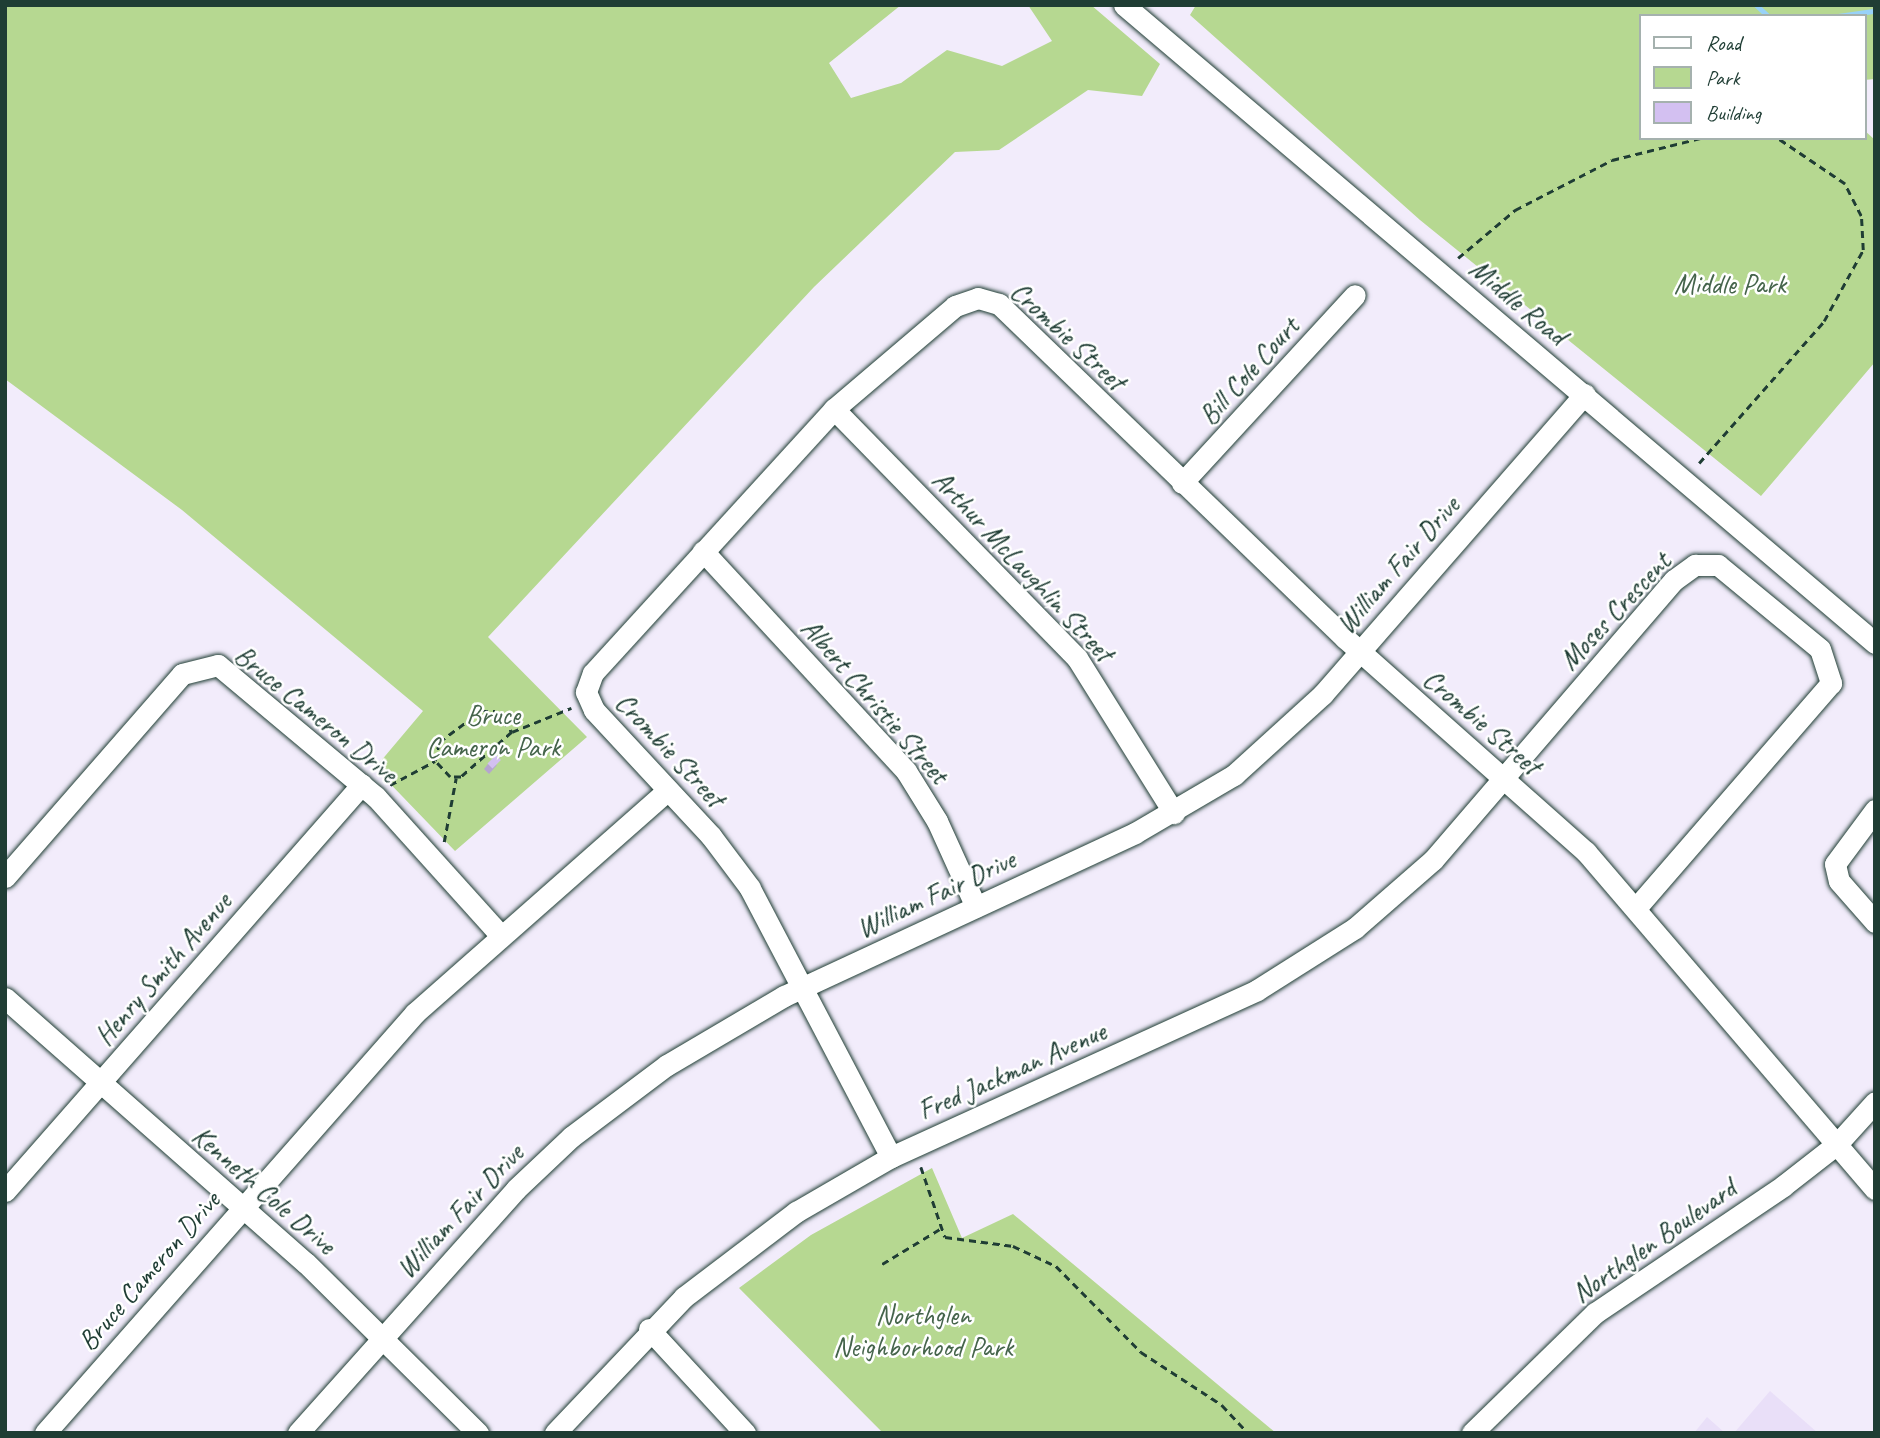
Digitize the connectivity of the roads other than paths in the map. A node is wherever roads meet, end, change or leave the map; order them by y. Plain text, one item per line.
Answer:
1 (1125, 5) edge
2 (1355, 295) dead end
3 (1585, 394) junction
4 (835, 409) junction
5 (1182, 483) junction
6 (703, 551) junction
7 (1875, 643) edge
8 (1360, 652) junction
9 (1503, 779) junction
10 (362, 784) junction
11 (668, 790) junction
12 (1875, 810) edge
13 (1174, 813) junction
14 (5, 877) edge
15 (975, 907) junction
16 (1637, 907) junction
17 (1875, 922) edge
18 (501, 936) junction
19 (803, 986) junction
20 (5, 998) edge
21 (101, 1082) junction
22 (1875, 1102) edge
23 (1838, 1143) junction
24 (891, 1157) junction
25 (1875, 1189) edge
26 (5, 1191) edge
27 (242, 1207) junction
28 (649, 1329) junction
29 (383, 1336) junction
30 (45, 1433) edge
31 (298, 1433) edge
32 (478, 1433) edge
33 (555, 1433) edge
34 (745, 1433) edge
35 (1472, 1433) edge

1 - 3 street, Middle Road
2 - 5 street, Bill Cole Court
3 - 7 street, Middle Road
3 - 8 street, William Fair Drive
4 - 5 street, Crombie Street
4 - 6 street, Crombie Street
4 - 13 street, Arthur McLaughlin Street
5 - 8 street, Crombie Street
6 - 11 street, Crombie Street
6 - 15 street, Albert Christie Street
8 - 9 street, Crombie Street
8 - 13 street, William Fair Drive
9 - 16 street, Crombie Street
9 - 16 street, Moses Crescent
9 - 24 street, Fred Jackman Avenue
10 - 14 street, Bruce Cameron Drive
10 - 18 street, Bruce Cameron Drive
10 - 21 street, Henry Smith Avenue
11 - 18 street, Bruce Cameron Drive
11 - 19 street, Crombie Street
12 - 17 street
13 - 15 street, William Fair Drive
15 - 19 street, William Fair Drive
16 - 23 street, Crombie Street
18 - 27 street, Bruce Cameron Drive
19 - 24 street, Crombie Street
19 - 29 street, William Fair Drive
20 - 21 street, Kenneth Cole Drive
21 - 26 street, Henry Smith Avenue
21 - 27 street, Kenneth Cole Drive
22 - 23 street, Northglen Boulevard
23 - 25 street, Crombie Street
23 - 35 street, Northglen Boulevard
24 - 28 street, Fred Jackman Avenue
27 - 29 street, Kenneth Cole Drive
27 - 30 street, Bruce Cameron Drive
28 - 33 street, Fred Jackman Avenue
28 - 34 street
29 - 31 street, William Fair Drive
29 - 32 street, Kenneth Cole Drive

